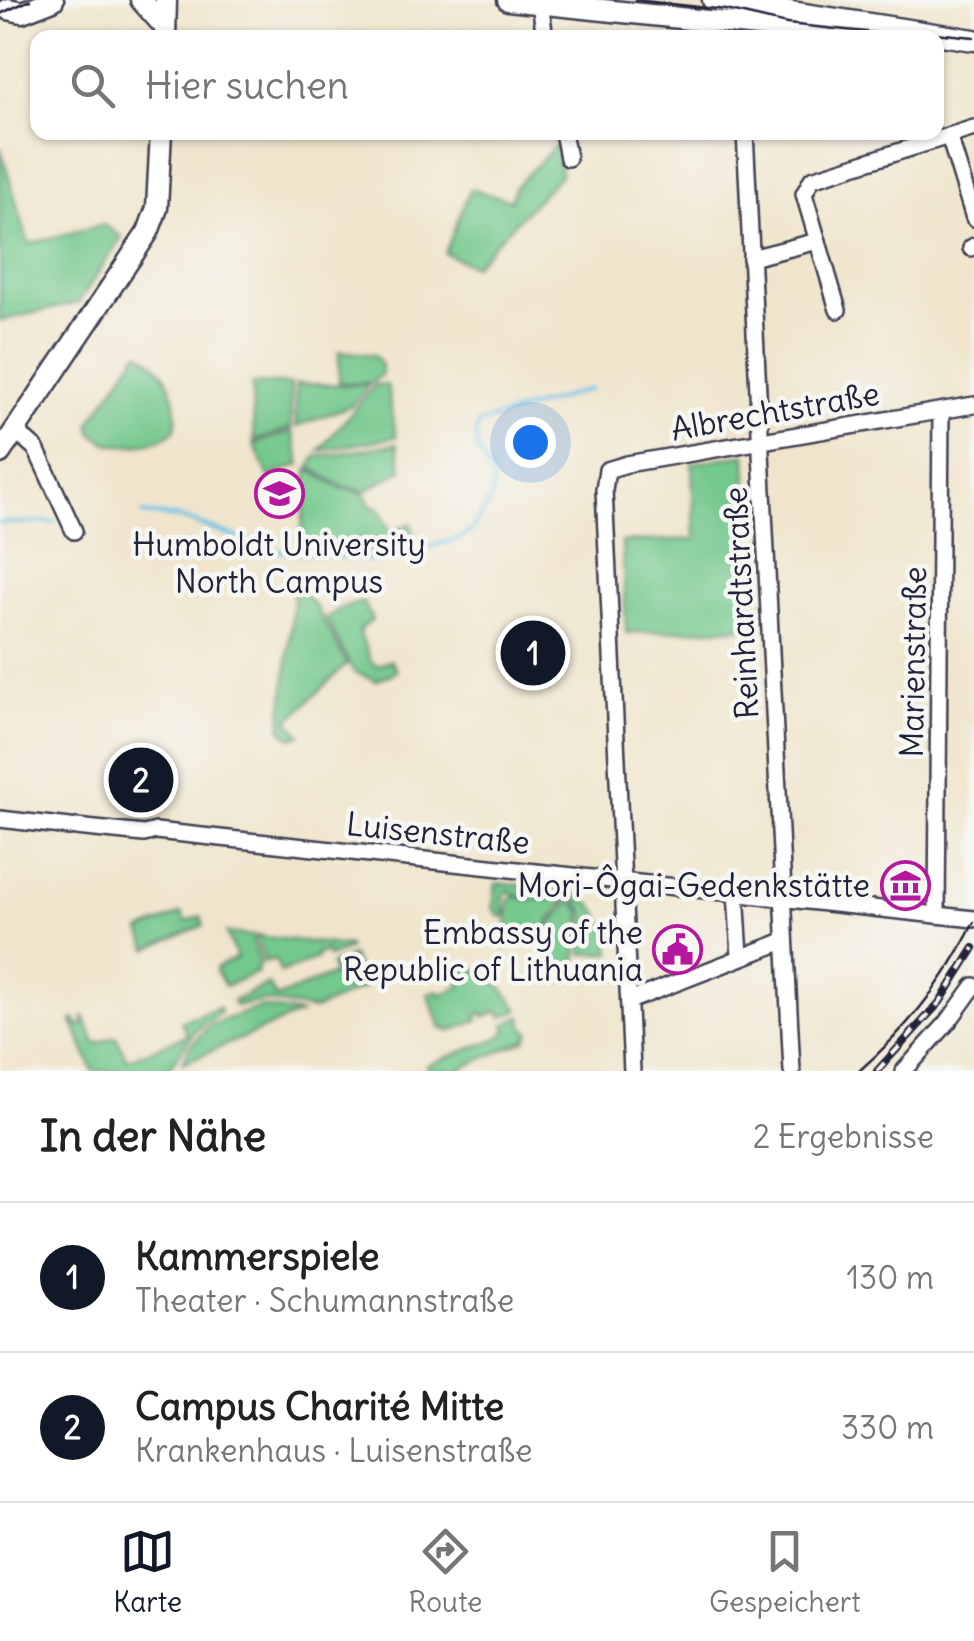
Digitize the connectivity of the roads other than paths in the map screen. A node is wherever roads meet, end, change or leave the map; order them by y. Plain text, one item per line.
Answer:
1 (53, 0) edge
2 (140, 0) edge
3 (166, 0) edge
4 (508, 0) edge
5 (713, 0) edge
6 (540, 4) junction
7 (8, 7) edge
8 (825, 9) edge
9 (740, 22) edge
10 (163, 30) edge
11 (165, 30) edge
12 (544, 30) edge
13 (805, 30) edge
14 (926, 30) edge
15 (944, 34) edge
16 (944, 38) edge
17 (974, 40) edge
18 (974, 128) edge
19 (944, 138) joint
20 (160, 140) edge
21 (565, 140) edge
22 (745, 140) edge
23 (938, 140) edge
24 (568, 158) dead end
25 (974, 218) edge
26 (818, 241) junction
27 (751, 258) junction
28 (838, 310) dead end
29 (974, 405) edge
30 (942, 411) junction
31 (16, 432) junction
32 (760, 442) junction
33 (0, 453) edge
34 (74, 531) dead end
35 (0, 819) edge
36 (623, 880) junction
37 (736, 892) junction
38 (782, 897) junction
39 (937, 915) junction
40 (974, 919) edge
41 (784, 941) junction
42 (740, 956) junction
43 (974, 986) edge
44 (629, 1001) junction
45 (632, 1068) edge
46 (792, 1071) edge
47 (904, 1071) edge

1 - 7 main road
2 - 10 main road
3 - 11 main road
4 - 6 main road
5 - 9 main road
6 - 9 main road
6 - 12 street
8 - 9 main road
8 - 14 main road
9 - 13 main road
15 - 17 main road
16 - 17 main road
18 - 19 street
19 - 25 street
20 - 31 main road
21 - 24 street
22 - 27 street, Reinhardtstraße
23 - 26 street
26 - 27 street
26 - 28 street
27 - 32 street, Reinhardtstraße
29 - 30 street, Albrechtstraße
30 - 32 street, Albrechtstraße
30 - 39 street, Marienstraße
31 - 33 main road
31 - 34 street
32 - 36 street, Albrechtstraße
32 - 38 street, Reinhardtstraße
35 - 36 street, Luisenstraße
36 - 37 street, Luisenstraße
36 - 44 street
37 - 38 street, Luisenstraße
37 - 42 street
38 - 39 street, Luisenstraße
38 - 41 street, Reinhardtstraße
39 - 40 street, Luisenstraße
41 - 42 street
41 - 46 street, Reinhardtstraße
42 - 44 street
43 - 47 street
44 - 45 street

